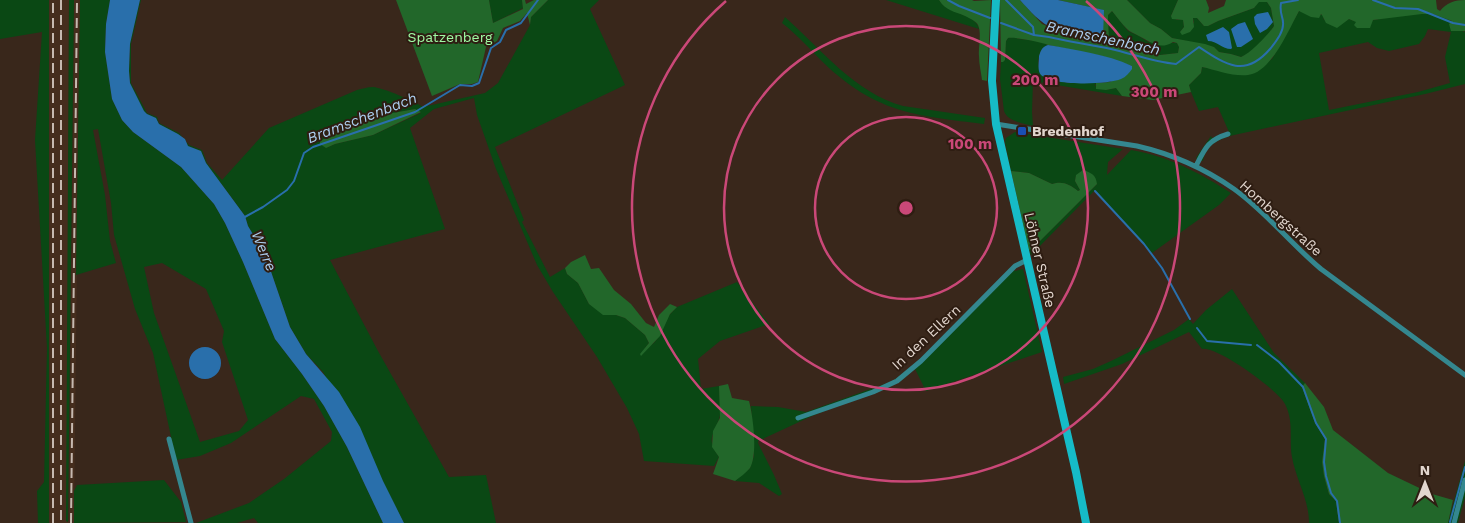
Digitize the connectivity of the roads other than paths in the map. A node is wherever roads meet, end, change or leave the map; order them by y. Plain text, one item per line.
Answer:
1 (996, 0) edge
2 (996, 124) junction
3 (1228, 134) dead end
4 (1196, 166) junction
5 (1027, 260) junction
6 (1465, 375) edge
7 (798, 418) dead end
8 (169, 439) dead end
9 (1465, 480) edge
10 (191, 523) edge
11 (1086, 523) edge
12 (1454, 523) edge

1 - 2 main road, Löhner Straße
2 - 4 street, Hombergstraße
2 - 5 main road, Löhner Straße
3 - 4 street
4 - 6 street, Hombergstraße
5 - 7 street, In den Ellern
5 - 11 main road, Löhner Straße
8 - 10 street
9 - 12 street

